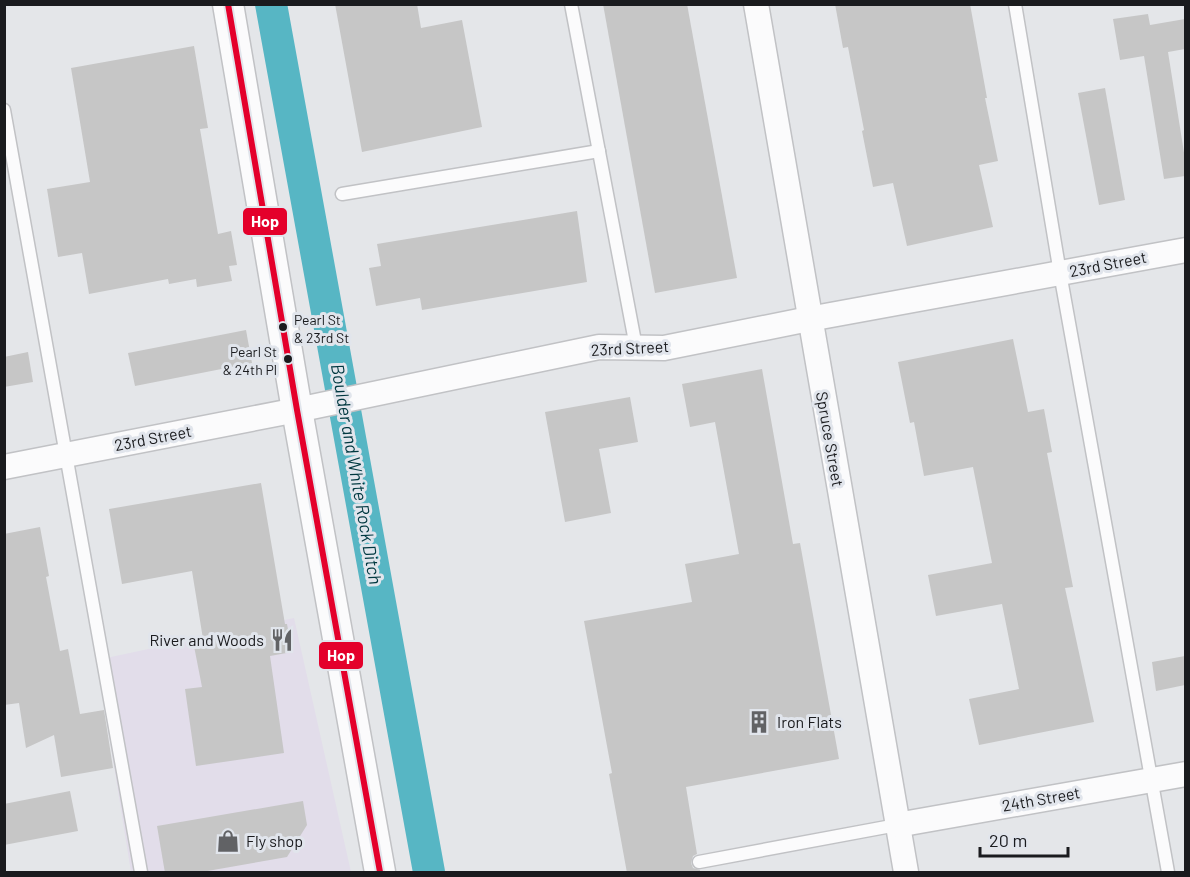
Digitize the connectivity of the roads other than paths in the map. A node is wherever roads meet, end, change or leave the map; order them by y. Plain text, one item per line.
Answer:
1 (228, 4) edge
2 (572, 4) edge
3 (756, 4) edge
4 (1015, 4) edge
5 (4, 110) edge
6 (599, 151) junction
7 (342, 194) dead end
8 (1185, 250) edge
9 (1059, 273) junction
10 (809, 319) junction
11 (636, 347) junction
12 (297, 410) junction
13 (66, 454) junction
14 (4, 466) edge
15 (1185, 774) edge
16 (1150, 780) junction
17 (897, 825) junction
18 (699, 862) dead end
19 (141, 873) edge
20 (380, 873) edge
21 (906, 873) edge
22 (1168, 873) edge

1 - 12 street
2 - 6 lane
3 - 10 street, Spruce Street
4 - 9 lane
5 - 13 lane
6 - 7 lane
6 - 11 lane
8 - 9 street, 23rd Street
9 - 10 street, 23rd Street
9 - 16 lane
10 - 11 street, 23rd Street
10 - 17 street, Spruce Street
11 - 12 street, 23rd Street
12 - 13 street, 23rd Street
12 - 20 street
13 - 14 street, 23rd Street
13 - 19 lane
15 - 16 street, 24th Street
16 - 17 street, 24th Street
16 - 22 lane
17 - 18 lane
17 - 21 street, Spruce Street

